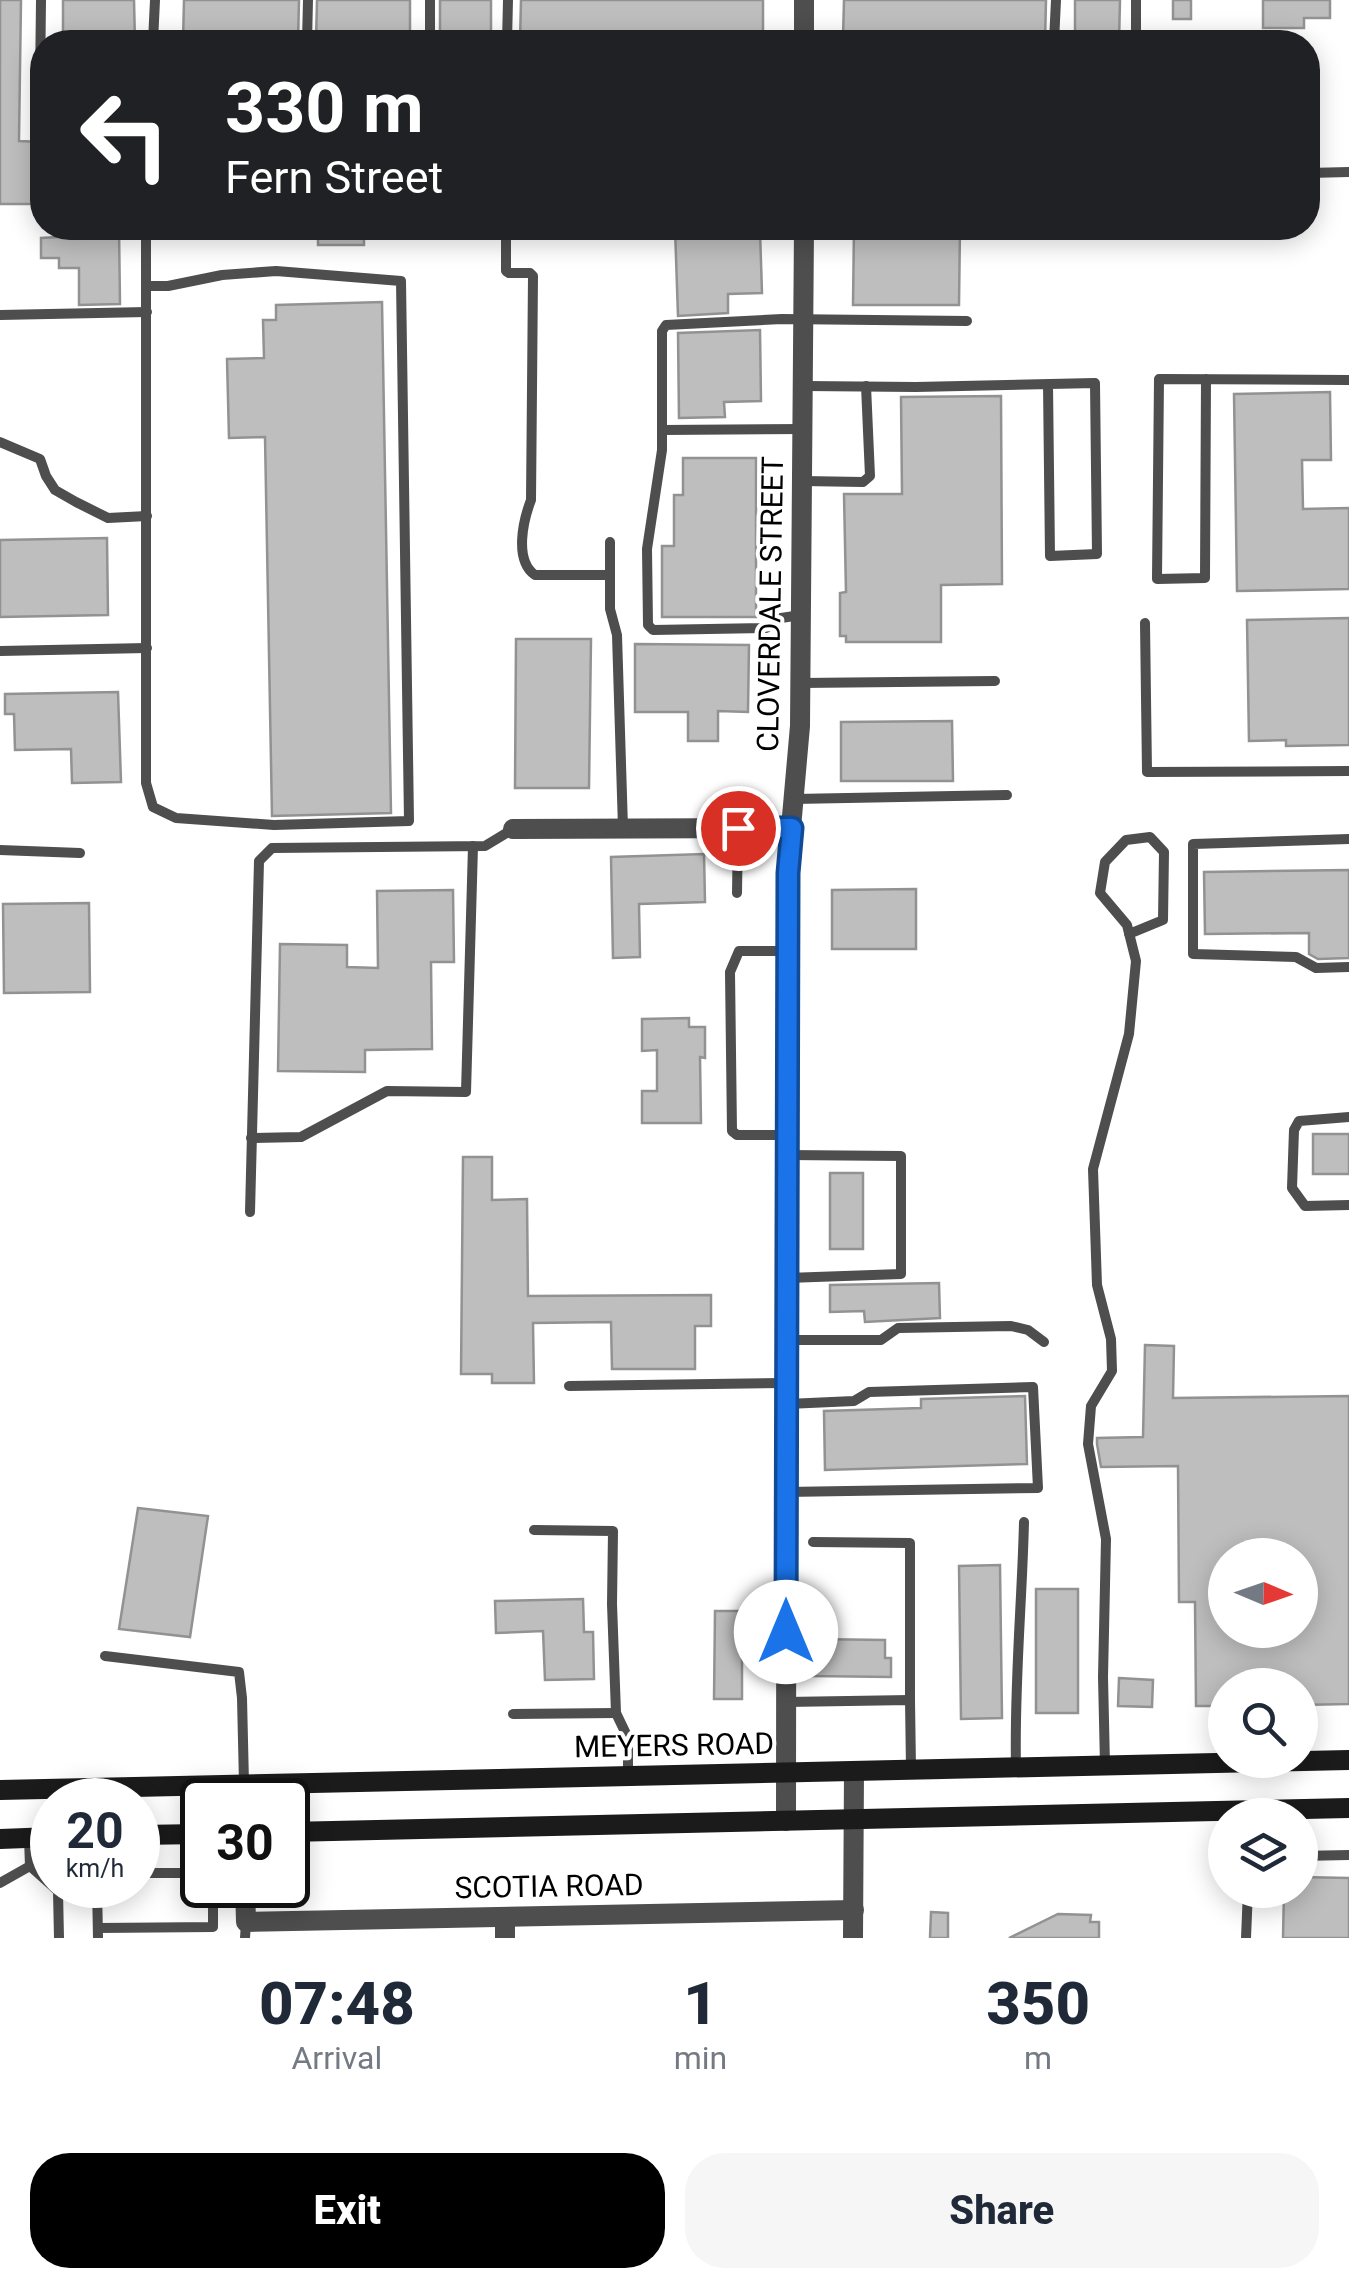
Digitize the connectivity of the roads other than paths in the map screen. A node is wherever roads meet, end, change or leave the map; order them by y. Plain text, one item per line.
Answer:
1 (41, 0) edge
2 (155, 0) edge
3 (308, 0) edge
4 (430, 0) edge
5 (508, 0) edge
6 (804, 0) edge
7 (1056, 0) edge
8 (1136, 0) edge
9 (41, 30) edge
10 (154, 30) edge
11 (307, 30) edge
12 (430, 30) edge
13 (508, 30) edge
14 (804, 30) edge
15 (1055, 30) edge
16 (1136, 30) edge
17 (1349, 172) edge
18 (1320, 173) edge
19 (146, 240) edge
20 (506, 240) edge
21 (804, 240) edge
22 (147, 286) junction
23 (147, 312) junction
24 (0, 315) edge
25 (804, 320) junction
26 (967, 321) dead end
27 (1206, 379) junction
28 (1349, 380) edge
29 (1048, 384) junction
30 (804, 386) junction
31 (866, 386) junction
32 (804, 429) junction
33 (662, 430) junction
34 (0, 442) edge
35 (803, 481) junction
36 (147, 516) junction
37 (610, 542) dead end
38 (610, 576) junction
39 (801, 616) junction
40 (1145, 624) dead end
41 (147, 648) junction
42 (0, 651) edge
43 (995, 680) dead end
44 (800, 683) junction
45 (1349, 771) edge
46 (1007, 794) dead end
47 (794, 799) junction
48 (623, 828) junction
49 (738, 828) junction
50 (792, 828) junction
51 (514, 829) joint
52 (1349, 840) edge
53 (473, 846) junction
54 (0, 850) edge
55 (80, 853) dead end
56 (737, 894) dead end
57 (1129, 934) junction
58 (787, 951) junction
59 (1349, 968) edge
60 (1349, 1117) edge
61 (251, 1138) junction
62 (786, 1145) junction
63 (1349, 1205) edge
64 (250, 1212) dead end
65 (787, 1278) junction
66 (787, 1340) junction
67 (1044, 1342) dead end
68 (569, 1386) dead end
69 (787, 1394) junction
70 (786, 1492) junction
71 (1024, 1522) dead end
72 (534, 1530) dead end
73 (813, 1542) dead end
74 (105, 1656) dead end
75 (910, 1700) junction
76 (785, 1702) junction
77 (513, 1714) dead end
78 (616, 1714) junction
79 (1349, 1760) edge
80 (1105, 1766) junction
81 (1016, 1767) junction
82 (912, 1770) junction
83 (854, 1771) junction
84 (786, 1772) junction
85 (628, 1776) junction
86 (245, 1778) edge
87 (310, 1789) edge
88 (0, 1790) edge
89 (180, 1791) edge
90 (1349, 1808) edge
91 (855, 1818) junction
92 (786, 1820) junction
93 (310, 1831) edge
94 (0, 1838) edge
95 (29, 1838) joint
96 (1349, 1855) edge
97 (1318, 1856) edge
98 (30, 1866) joint
99 (0, 1883) edge
100 (58, 1908) edge
101 (97, 1908) edge
102 (213, 1908) edge
103 (1247, 1908) edge
104 (854, 1910) junction
105 (505, 1927) edge
106 (530, 1927) edge
107 (246, 1930) edge
108 (98, 1933) edge
109 (58, 1938) edge
110 (854, 1938) edge
111 (1246, 1938) edge

1 - 9 lane
2 - 10 lane
3 - 11 lane
4 - 12 lane
5 - 13 lane
6 - 14 street
7 - 15 lane
8 - 16 lane
17 - 18 lane
19 - 22 lane
20 - 38 lane
21 - 25 street, CLOVERDALE STREET
22 - 23 lane
22 - 41 lane
23 - 24 lane
23 - 36 lane
25 - 26 lane
25 - 30 street, CLOVERDALE STREET
25 - 33 lane
27 - 27 lane
27 - 28 lane
29 - 29 lane
29 - 31 lane
30 - 31 lane
30 - 32 street, CLOVERDALE STREET
31 - 35 lane
32 - 33 lane
32 - 35 street, CLOVERDALE STREET
33 - 39 lane
34 - 36 lane
35 - 39 street, CLOVERDALE STREET
36 - 41 lane
37 - 38 lane
38 - 48 lane
39 - 44 street, CLOVERDALE STREET
40 - 45 lane
41 - 42 lane
43 - 44 lane
44 - 47 street, CLOVERDALE STREET
46 - 47 lane
47 - 50 street, CLOVERDALE STREET
48 - 49 street
48 - 51 street
49 - 50 street
49 - 56 lane
50 - 58 street, CLOVERDALE STREET
51 - 53 lane
52 - 59 lane
53 - 61 lane
53 - 61 lane
54 - 55 lane
57 - 57 lane
57 - 80 lane
58 - 62 street, CLOVERDALE STREET
58 - 62 lane
60 - 63 lane
61 - 64 lane
62 - 65 street, CLOVERDALE STREET
62 - 65 lane
65 - 66 street, CLOVERDALE STREET
66 - 67 lane
66 - 69 street, CLOVERDALE STREET
68 - 69 lane
69 - 70 street, CLOVERDALE STREET
69 - 70 lane
70 - 76 street, CLOVERDALE STREET
71 - 81 lane
72 - 78 lane
73 - 75 lane
74 - 86 lane
75 - 76 lane
75 - 82 lane
76 - 84 street, CLOVERDALE STREET
77 - 78 lane
78 - 85 lane
79 - 80 street, MEYERS ROAD
80 - 81 street, MEYERS ROAD
81 - 82 street, MEYERS ROAD
82 - 83 street, MEYERS ROAD
83 - 84 street, MEYERS ROAD
83 - 91 street
84 - 85 street, MEYERS ROAD
84 - 92 street, CLOVERDALE STREET
85 - 87 street, MEYERS ROAD
88 - 89 street, MEYERS ROAD
90 - 91 street
91 - 92 street
91 - 104 street
92 - 93 street
94 - 95 street
95 - 98 lane
96 - 97 lane
98 - 99 lane
100 - 109 lane
101 - 108 lane
102 - 108 lane
103 - 111 lane
104 - 106 street, SCOTIA ROAD
104 - 110 street
105 - 106 street, SCOTIA ROAD
105 - 107 street, SCOTIA ROAD

